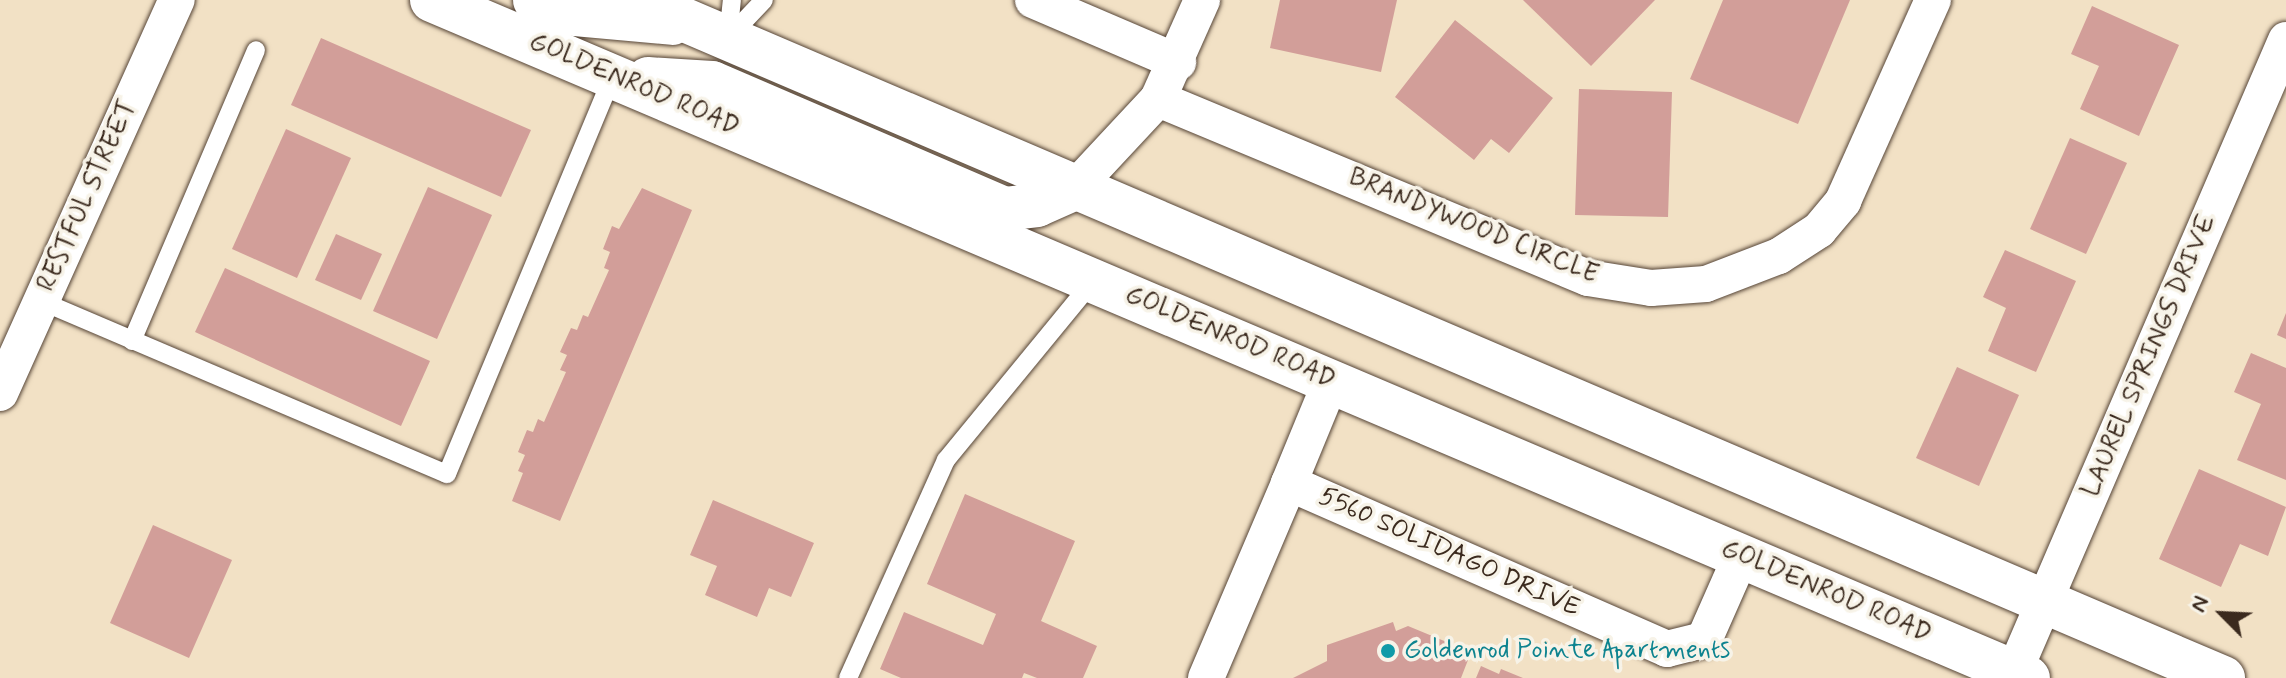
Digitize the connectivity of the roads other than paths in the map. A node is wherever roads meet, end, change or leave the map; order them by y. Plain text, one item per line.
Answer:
1 (177, 0) edge
2 (432, 0) edge
3 (535, 0) edge
4 (638, 0) edge
5 (764, 0) edge
6 (1033, 0) edge
7 (1202, 0) edge
8 (1933, 0) edge
9 (720, 21) edge
10 (2286, 40) edge
11 (256, 50) dead end
12 (1178, 62) junction
13 (613, 76) junction
14 (1158, 99) junction
15 (1075, 188) junction
16 (1094, 280) junction
17 (41, 301) junction
18 (132, 341) junction
19 (1331, 381) junction
20 (0, 393) edge
21 (1289, 483) junction
22 (1741, 556) junction
23 (2044, 603) junction
24 (2021, 675) edge
25 (848, 678) edge
26 (1206, 678) edge
27 (2223, 678) edge

1 - 17 street, RESTFUL STREET
2 - 13 main road, GOLDENROD ROAD
3 - 9 main road
4 - 9 main road
5 - 9 lane
6 - 12 street
7 - 12 street
8 - 14 street, BRANDYWOOD CIRCLE
9 - 15 main road
10 - 23 street, LAUREL SPRINGS DRIVE
11 - 18 lane
12 - 14 street
13 - 15 main road
13 - 16 main road, GOLDENROD ROAD
13 - 18 lane
14 - 15 street
15 - 23 main road
16 - 19 main road, GOLDENROD ROAD
16 - 25 lane
17 - 18 lane
17 - 20 street, RESTFUL STREET
19 - 21 street, 5560 SOLIDAGO DRIVE
19 - 22 main road, GOLDENROD ROAD
21 - 22 street, 5560 SOLIDAGO DRIVE
21 - 26 street, 5560 SOLIDAGO DRIVE
22 - 24 main road, GOLDENROD ROAD
23 - 24 street, LAUREL SPRINGS DRIVE
23 - 27 main road

